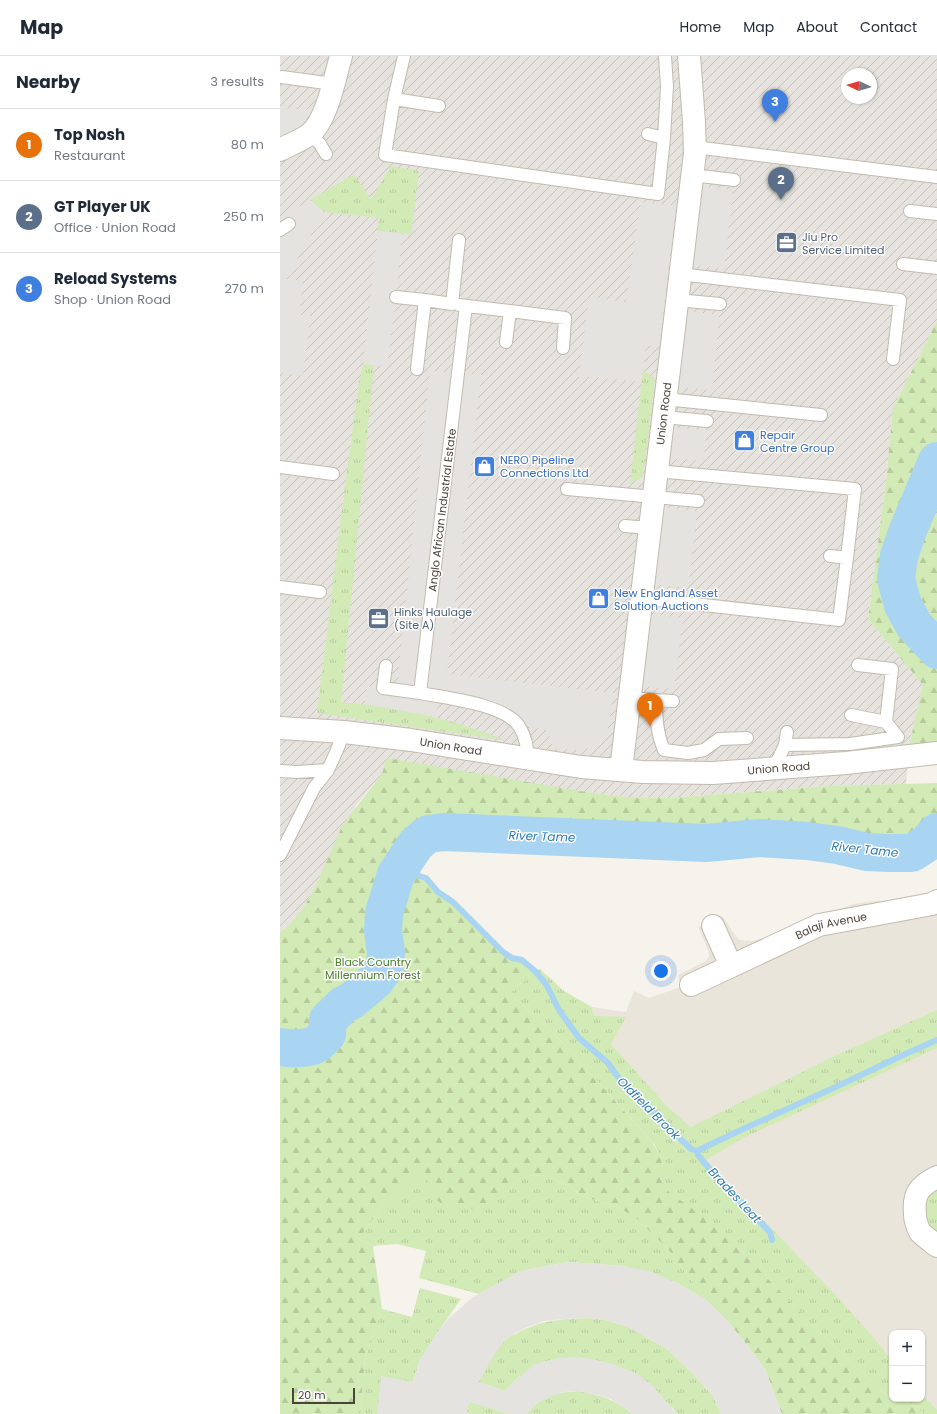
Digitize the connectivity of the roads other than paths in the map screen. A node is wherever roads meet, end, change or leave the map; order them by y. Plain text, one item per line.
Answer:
1 (341, 56) edge
2 (404, 56) edge
3 (665, 56) edge
4 (689, 56) edge
5 (282, 77) dead end
6 (333, 84) junction
7 (394, 99) junction
8 (439, 106) dead end
9 (310, 134) junction
10 (648, 134) dead end
11 (664, 138) junction
12 (694, 147) junction
13 (280, 150) edge
14 (326, 154) dead end
15 (692, 175) junction
16 (937, 177) edge
17 (734, 180) dead end
18 (910, 211) dead end
19 (937, 214) edge
20 (459, 240) dead end
21 (903, 264) dead end
22 (937, 268) edge
23 (680, 274) junction
24 (396, 297) dead end
25 (425, 300) junction
26 (677, 300) junction
27 (452, 304) junction
28 (720, 304) dead end
29 (466, 306) junction
30 (510, 311) junction
31 (506, 342) dead end
32 (563, 348) dead end
33 (893, 359) dead end
34 (417, 370) dead end
35 (664, 408) junction
36 (821, 415) dead end
37 (708, 420) dead end
38 (280, 467) edge
39 (656, 470) junction
40 (333, 474) dead end
41 (567, 489) dead end
42 (653, 497) junction
43 (698, 501) dead end
44 (625, 526) dead end
45 (649, 528) junction
46 (830, 556) dead end
47 (847, 558) junction
48 (280, 587) edge
49 (320, 592) dead end
50 (641, 598) junction
51 (858, 665) dead end
52 (386, 666) dead end
53 (420, 693) junction
54 (629, 698) junction
55 (656, 700) junction
56 (673, 701) dead end
57 (851, 714) dead end
58 (886, 722) junction
59 (280, 728) edge
60 (344, 732) junction
61 (787, 732) dead end
62 (898, 737) junction
63 (747, 738) dead end
64 (785, 745) junction
65 (937, 753) edge
66 (900, 758) junction
67 (528, 759) junction
68 (774, 768) junction
69 (328, 770) junction
70 (621, 770) junction
71 (280, 771) edge
72 (280, 855) edge
73 (937, 901) edge
74 (713, 926) dead end
75 (731, 966) junction
76 (691, 985) dead end
77 (937, 1177) edge
78 (937, 1246) edge

1 - 6 street
2 - 7 lane
3 - 11 lane
4 - 12 street, Union Road
5 - 6 lane
6 - 9 street
7 - 8 lane
7 - 11 lane
9 - 13 street
9 - 14 lane
10 - 11 lane
12 - 15 street, Union Road
12 - 16 lane
15 - 17 lane
15 - 23 street, Union Road
18 - 19 lane
20 - 27 lane
21 - 22 lane
23 - 26 street, Union Road
23 - 33 lane
24 - 25 lane
25 - 27 lane
25 - 34 lane
26 - 28 lane
26 - 35 street, Union Road
27 - 29 lane
29 - 30 lane
29 - 53 lane, Anglo African Industrial Estate
30 - 31 lane
30 - 32 lane
35 - 36 lane
35 - 37 lane
35 - 39 street, Union Road
38 - 40 lane
39 - 42 street, Union Road
39 - 47 lane
41 - 42 lane
42 - 43 lane
42 - 45 street, Union Road
44 - 45 lane
45 - 50 street, Union Road
46 - 47 lane
47 - 50 lane
48 - 49 lane
50 - 54 street, Union Road
51 - 58 lane
52 - 53 lane
53 - 67 lane
54 - 55 lane
54 - 70 street, Union Road
55 - 56 lane
55 - 63 lane
57 - 58 lane
58 - 62 lane
59 - 60 street, Union Road
60 - 67 street, Union Road
60 - 69 lane
61 - 64 lane
62 - 64 lane
62 - 66 lane
64 - 68 lane
65 - 66 street, Union Road
66 - 68 street, Union Road
67 - 70 street, Union Road
68 - 70 street, Union Road
69 - 71 lane
69 - 72 lane
73 - 75 street, Balaji Avenue
74 - 75 street
75 - 76 street, Balaji Avenue
77 - 78 street

